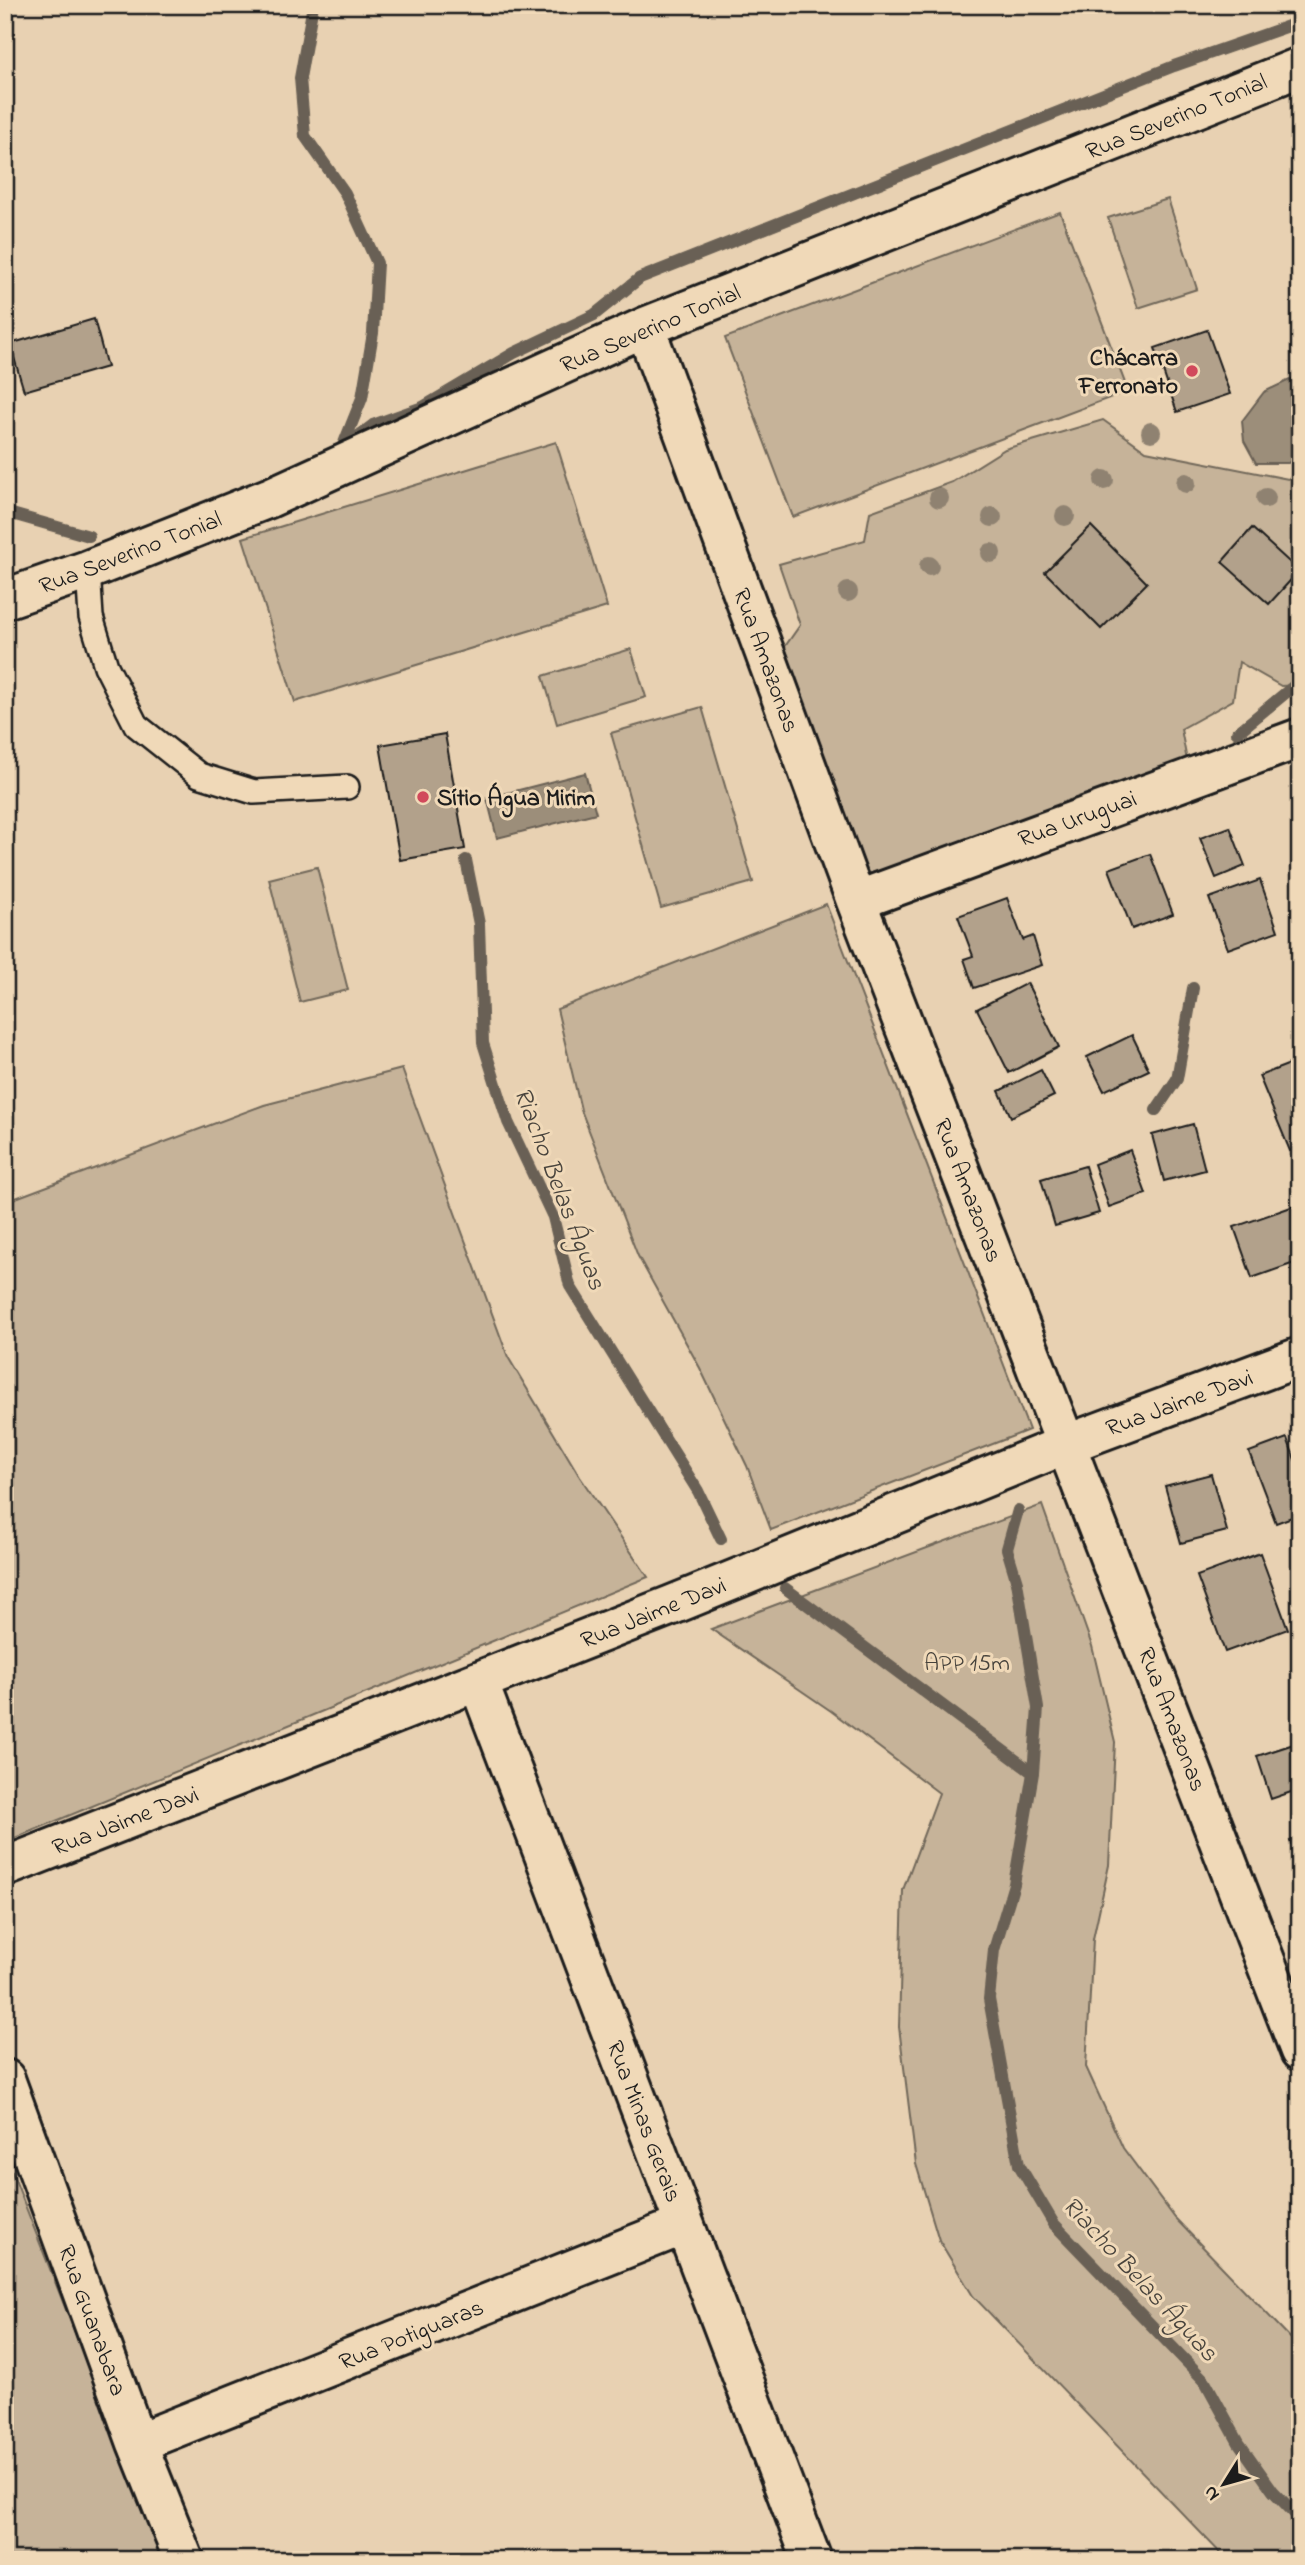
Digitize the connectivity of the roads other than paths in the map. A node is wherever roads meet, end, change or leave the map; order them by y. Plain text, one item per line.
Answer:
1 (1300, 66) edge
2 (645, 327) junction
3 (88, 570) junction
4 (5, 599) edge
5 (1300, 738) edge
6 (347, 787) dead end
7 (856, 901) junction
8 (1300, 1357) edge
9 (1067, 1444) junction
10 (478, 1681) junction
11 (5, 1867) edge
12 (1288, 1987) edge
13 (1300, 2051) edge
14 (5, 2079) edge
15 (684, 2224) junction
16 (137, 2442) junction
17 (184, 2560) edge
18 (812, 2560) edge

1 - 2 street, Rua Severino Tonial
2 - 3 street, Rua Severino Tonial
2 - 7 street, Rua Amazonas
3 - 4 street, Rua Severino Tonial
3 - 6 lane
5 - 7 street, Rua Uruguai
7 - 9 street, Rua Amazonas
8 - 9 street, Rua Jaime Davi
9 - 10 street, Rua Jaime Davi
9 - 12 street, Rua Amazonas
10 - 11 street, Rua Jaime Davi
10 - 15 street, Rua Minas Gerais
12 - 13 street, Rua Amazonas
14 - 16 street, Rua Guanabara
15 - 16 street, Rua Potiguaras
15 - 18 street, Rua Minas Gerais
16 - 17 street, Rua Guanabara

